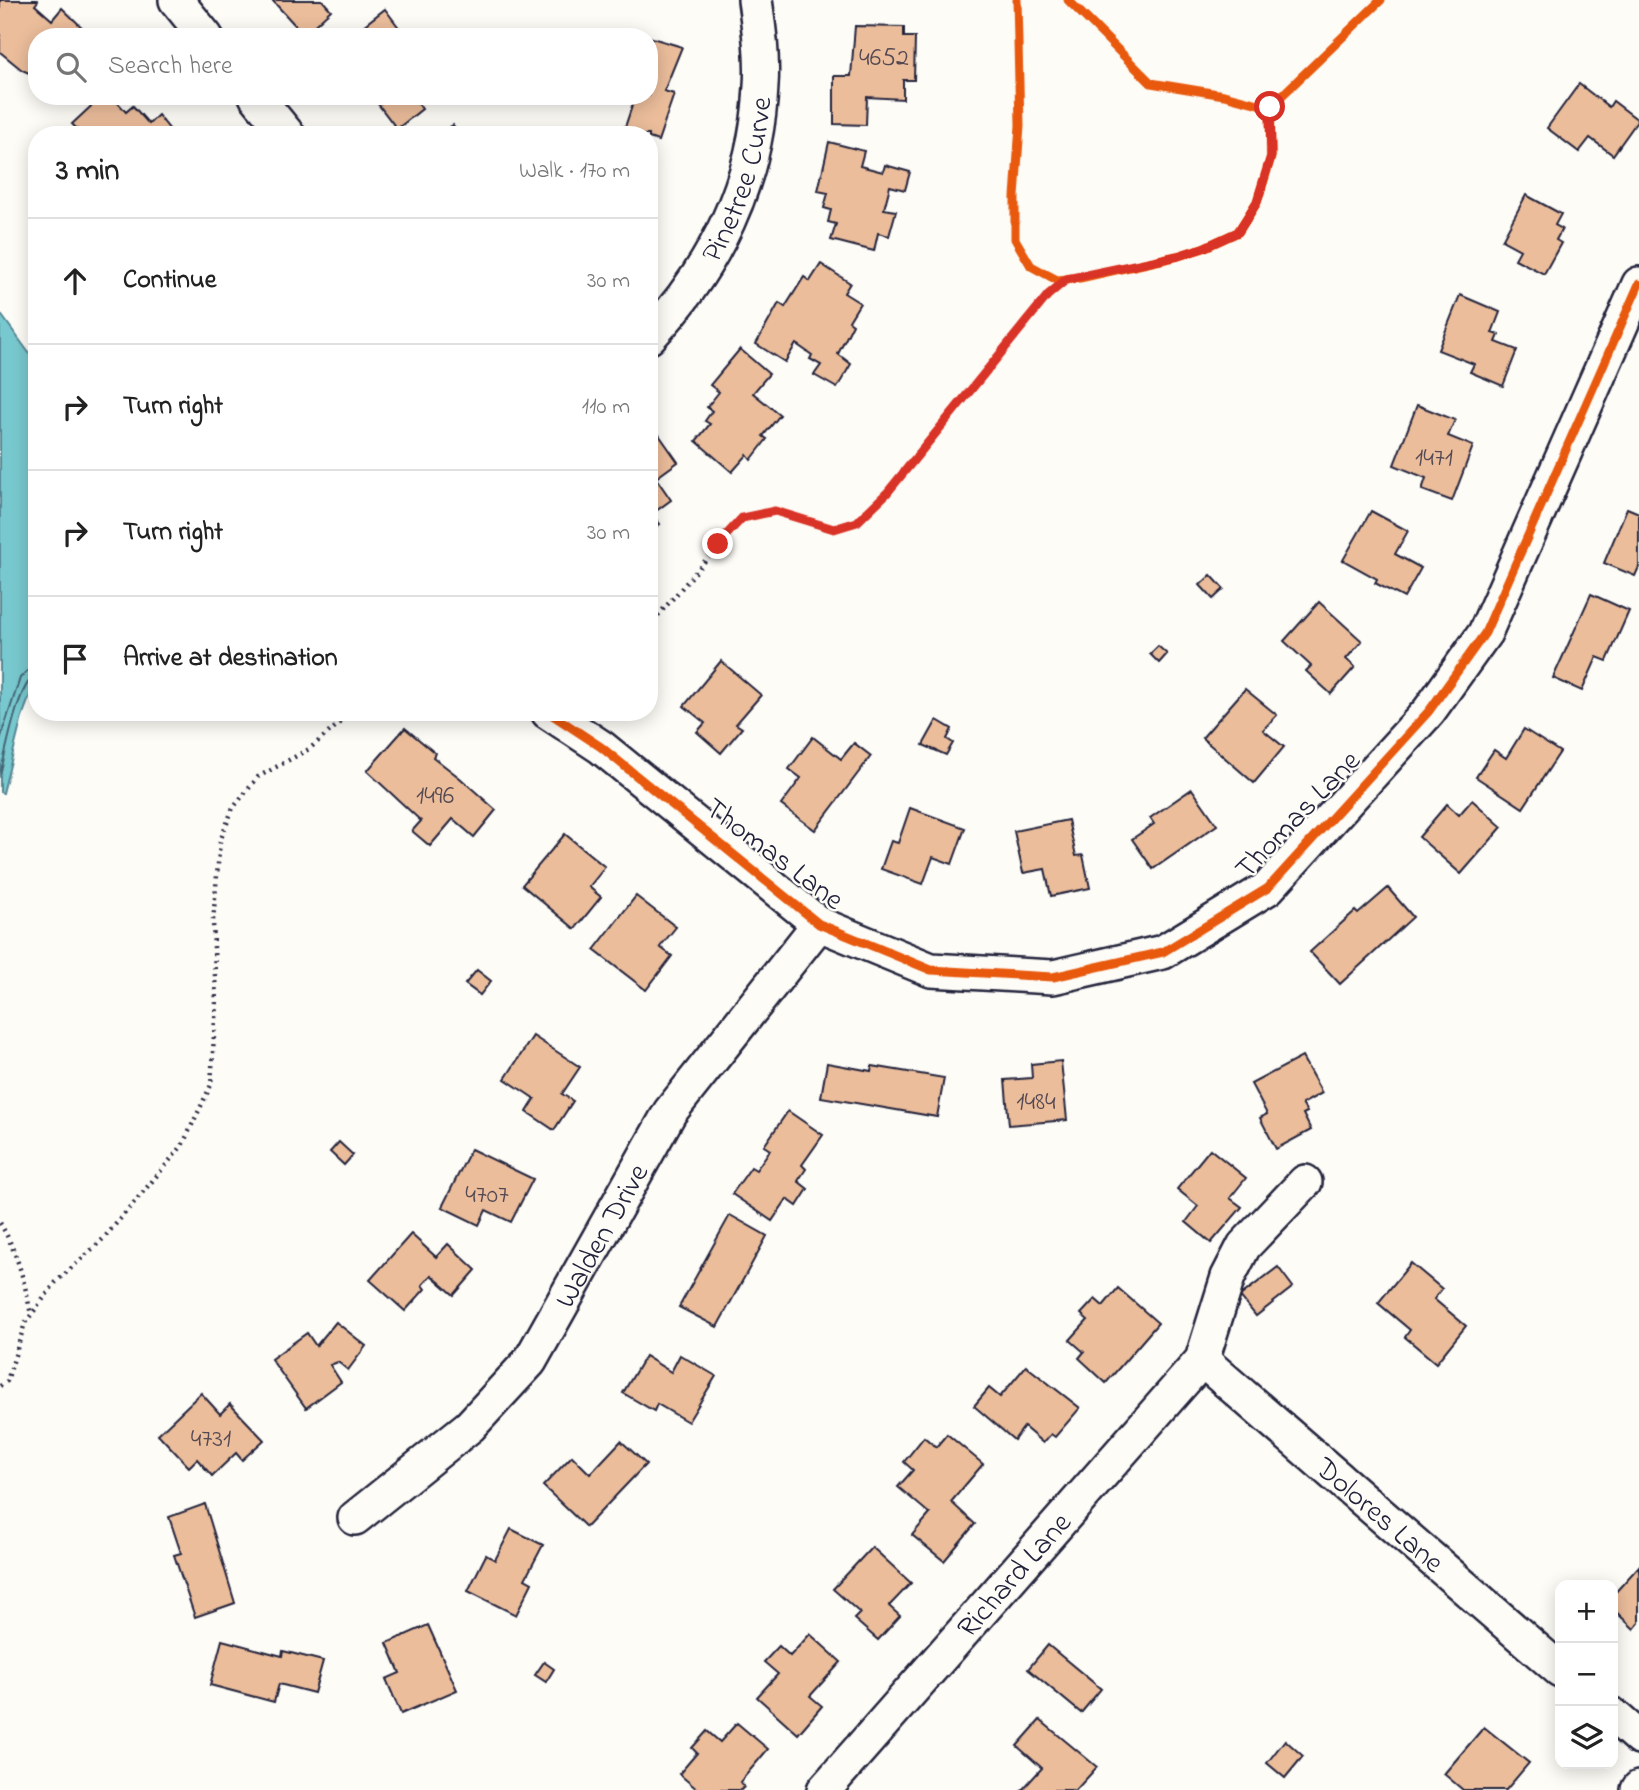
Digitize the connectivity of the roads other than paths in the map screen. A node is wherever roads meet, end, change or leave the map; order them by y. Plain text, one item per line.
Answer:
1 (176, 0) edge
2 (755, 0) edge
3 (199, 28) edge
4 (263, 105) edge
5 (281, 126) edge
6 (1639, 284) edge
7 (658, 327) edge
8 (562, 721) edge
9 (820, 924) junction
10 (1305, 1181) dead end
11 (1202, 1360) junction
12 (355, 1518) dead end
13 (1555, 1666) edge
14 (1618, 1719) edge
15 (1639, 1738) edge
16 (824, 1790) edge

1 - 3 street
2 - 7 street, Pinetree Curve
4 - 5 street
6 - 9 street, Thomas Lane
8 - 9 street, Thomas Lane
9 - 12 street, Walden Drive
10 - 11 street
11 - 13 street, Dolores Lane
11 - 16 street, Richard Lane
14 - 15 street

